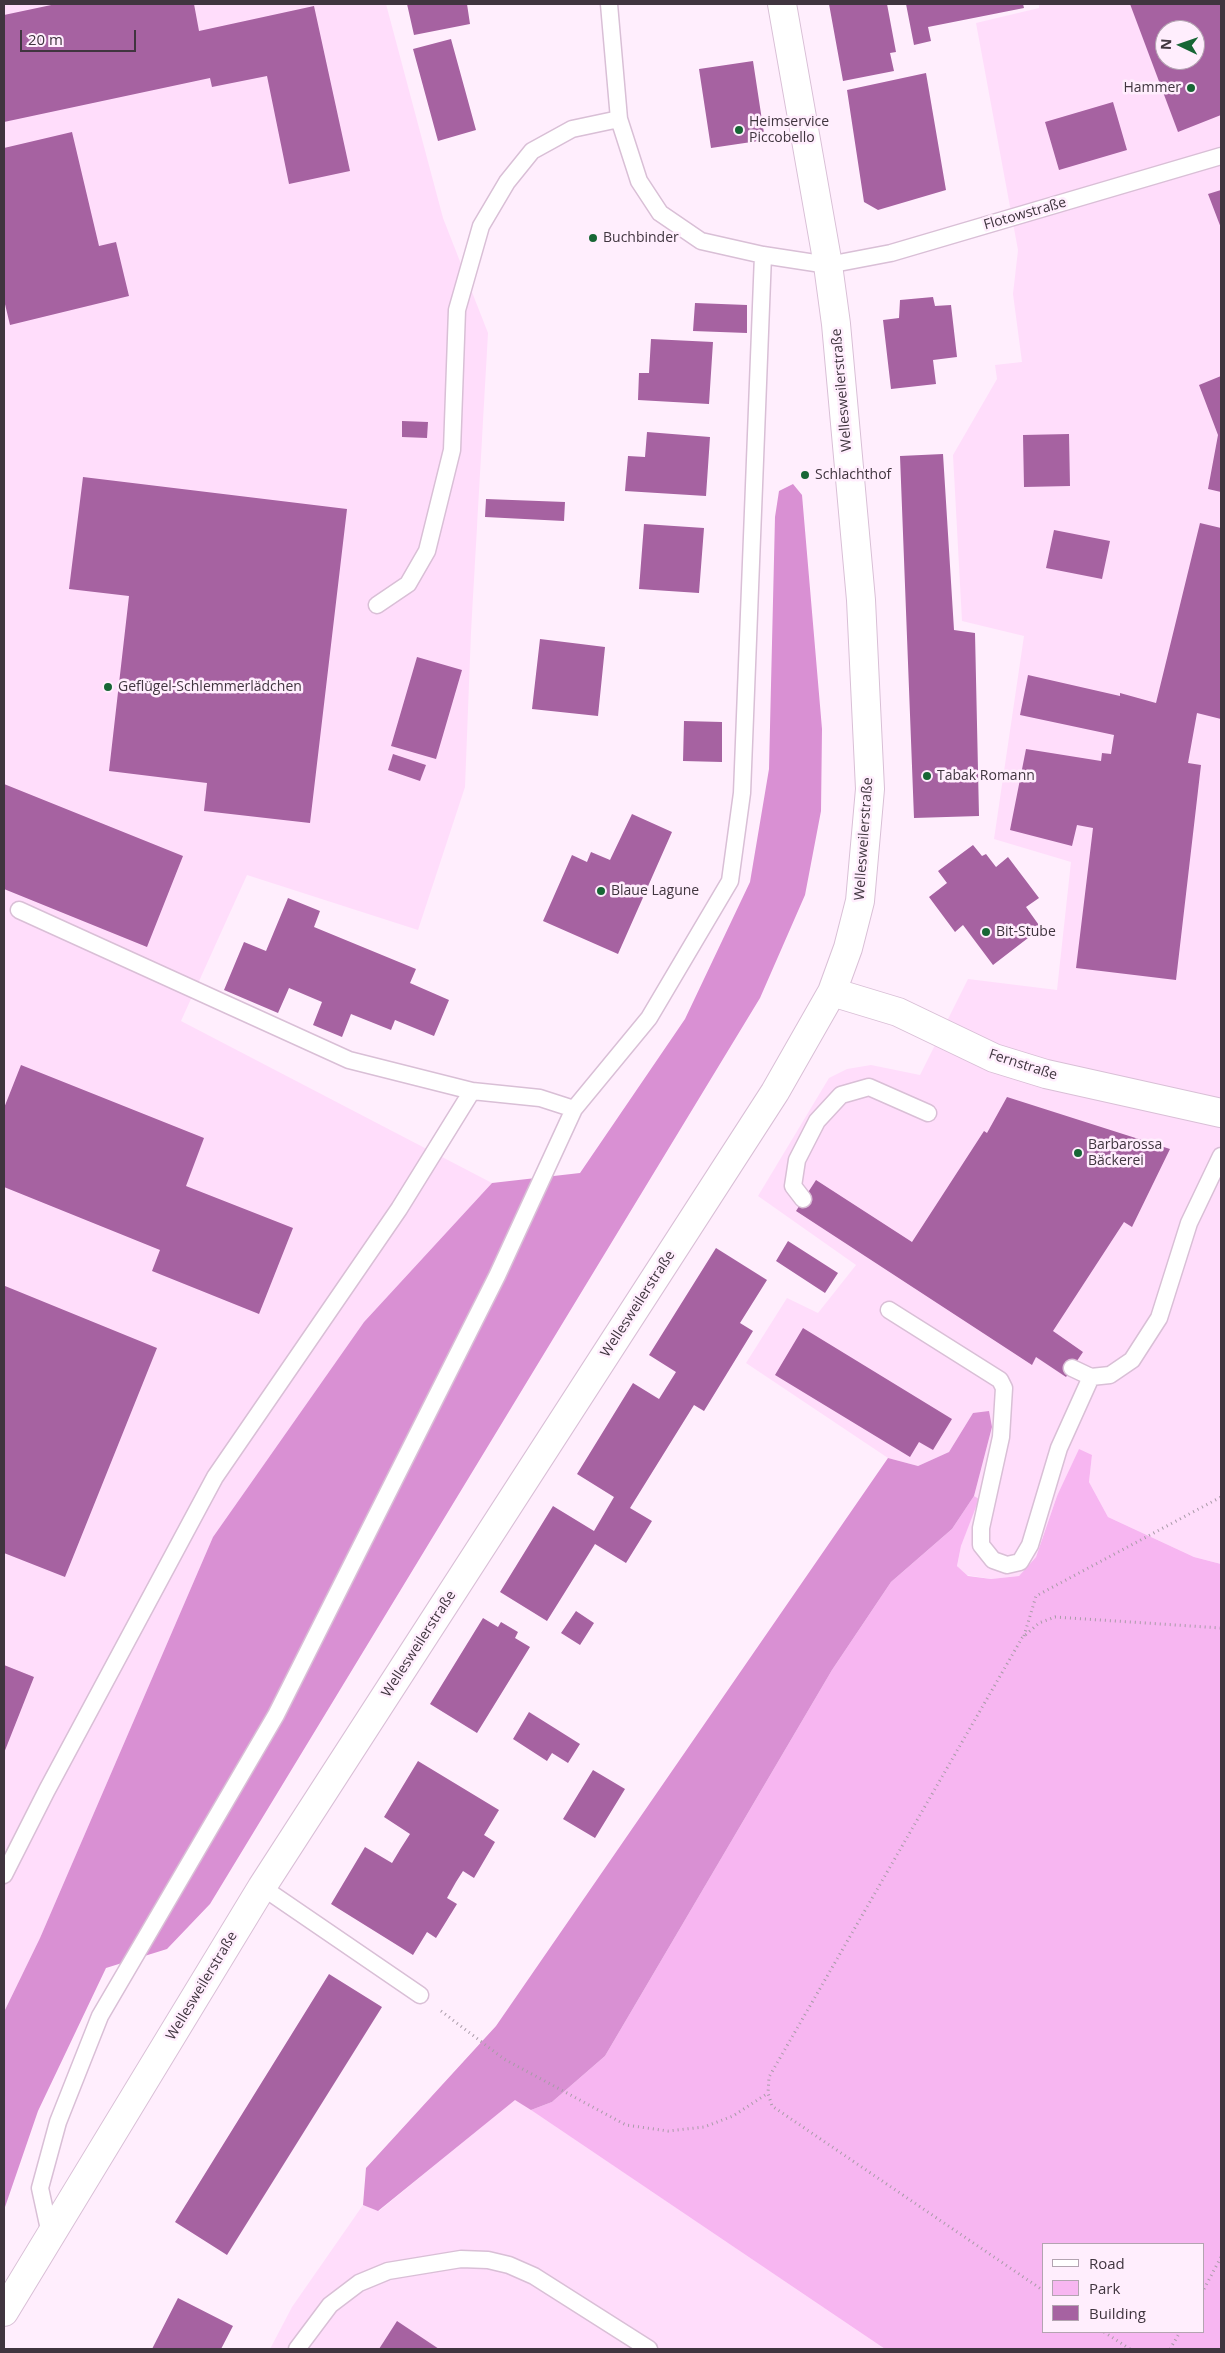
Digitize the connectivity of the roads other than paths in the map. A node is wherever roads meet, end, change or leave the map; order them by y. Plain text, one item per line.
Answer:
1 (609, 4) edge
2 (782, 4) edge
3 (619, 119) junction
4 (1221, 156) edge
5 (763, 255) junction
6 (828, 264) junction
7 (377, 605) dead end
8 (19, 910) dead end
9 (832, 992) junction
10 (472, 1091) junction
11 (574, 1110) junction
12 (928, 1113) dead end
13 (1221, 1113) edge
14 (1221, 1156) edge
15 (803, 1199) dead end
16 (889, 1310) dead end
17 (1072, 1368) dead end
18 (1091, 1377) junction
19 (4, 1875) edge
20 (262, 1887) junction
21 (420, 1995) road end
22 (50, 2234) junction
23 (4, 2312) edge
24 (297, 2349) edge
25 (649, 2349) edge

1 - 3 lane
2 - 6 street, Wellesweilerstraße
3 - 5 lane
3 - 7 lane
4 - 6 lane, Flotowstraße
5 - 6 lane
5 - 11 lane
6 - 9 street, Wellesweilerstraße
8 - 10 lane
9 - 13 street, Fernstraße
9 - 20 street, Wellesweilerstraße
10 - 11 lane
10 - 19 lane
11 - 22 lane
12 - 15 lane
14 - 18 lane
16 - 18 lane
17 - 18 lane
20 - 21 lane
20 - 22 street, Wellesweilerstraße
22 - 23 street, Wellesweilerstraße
24 - 25 lane

